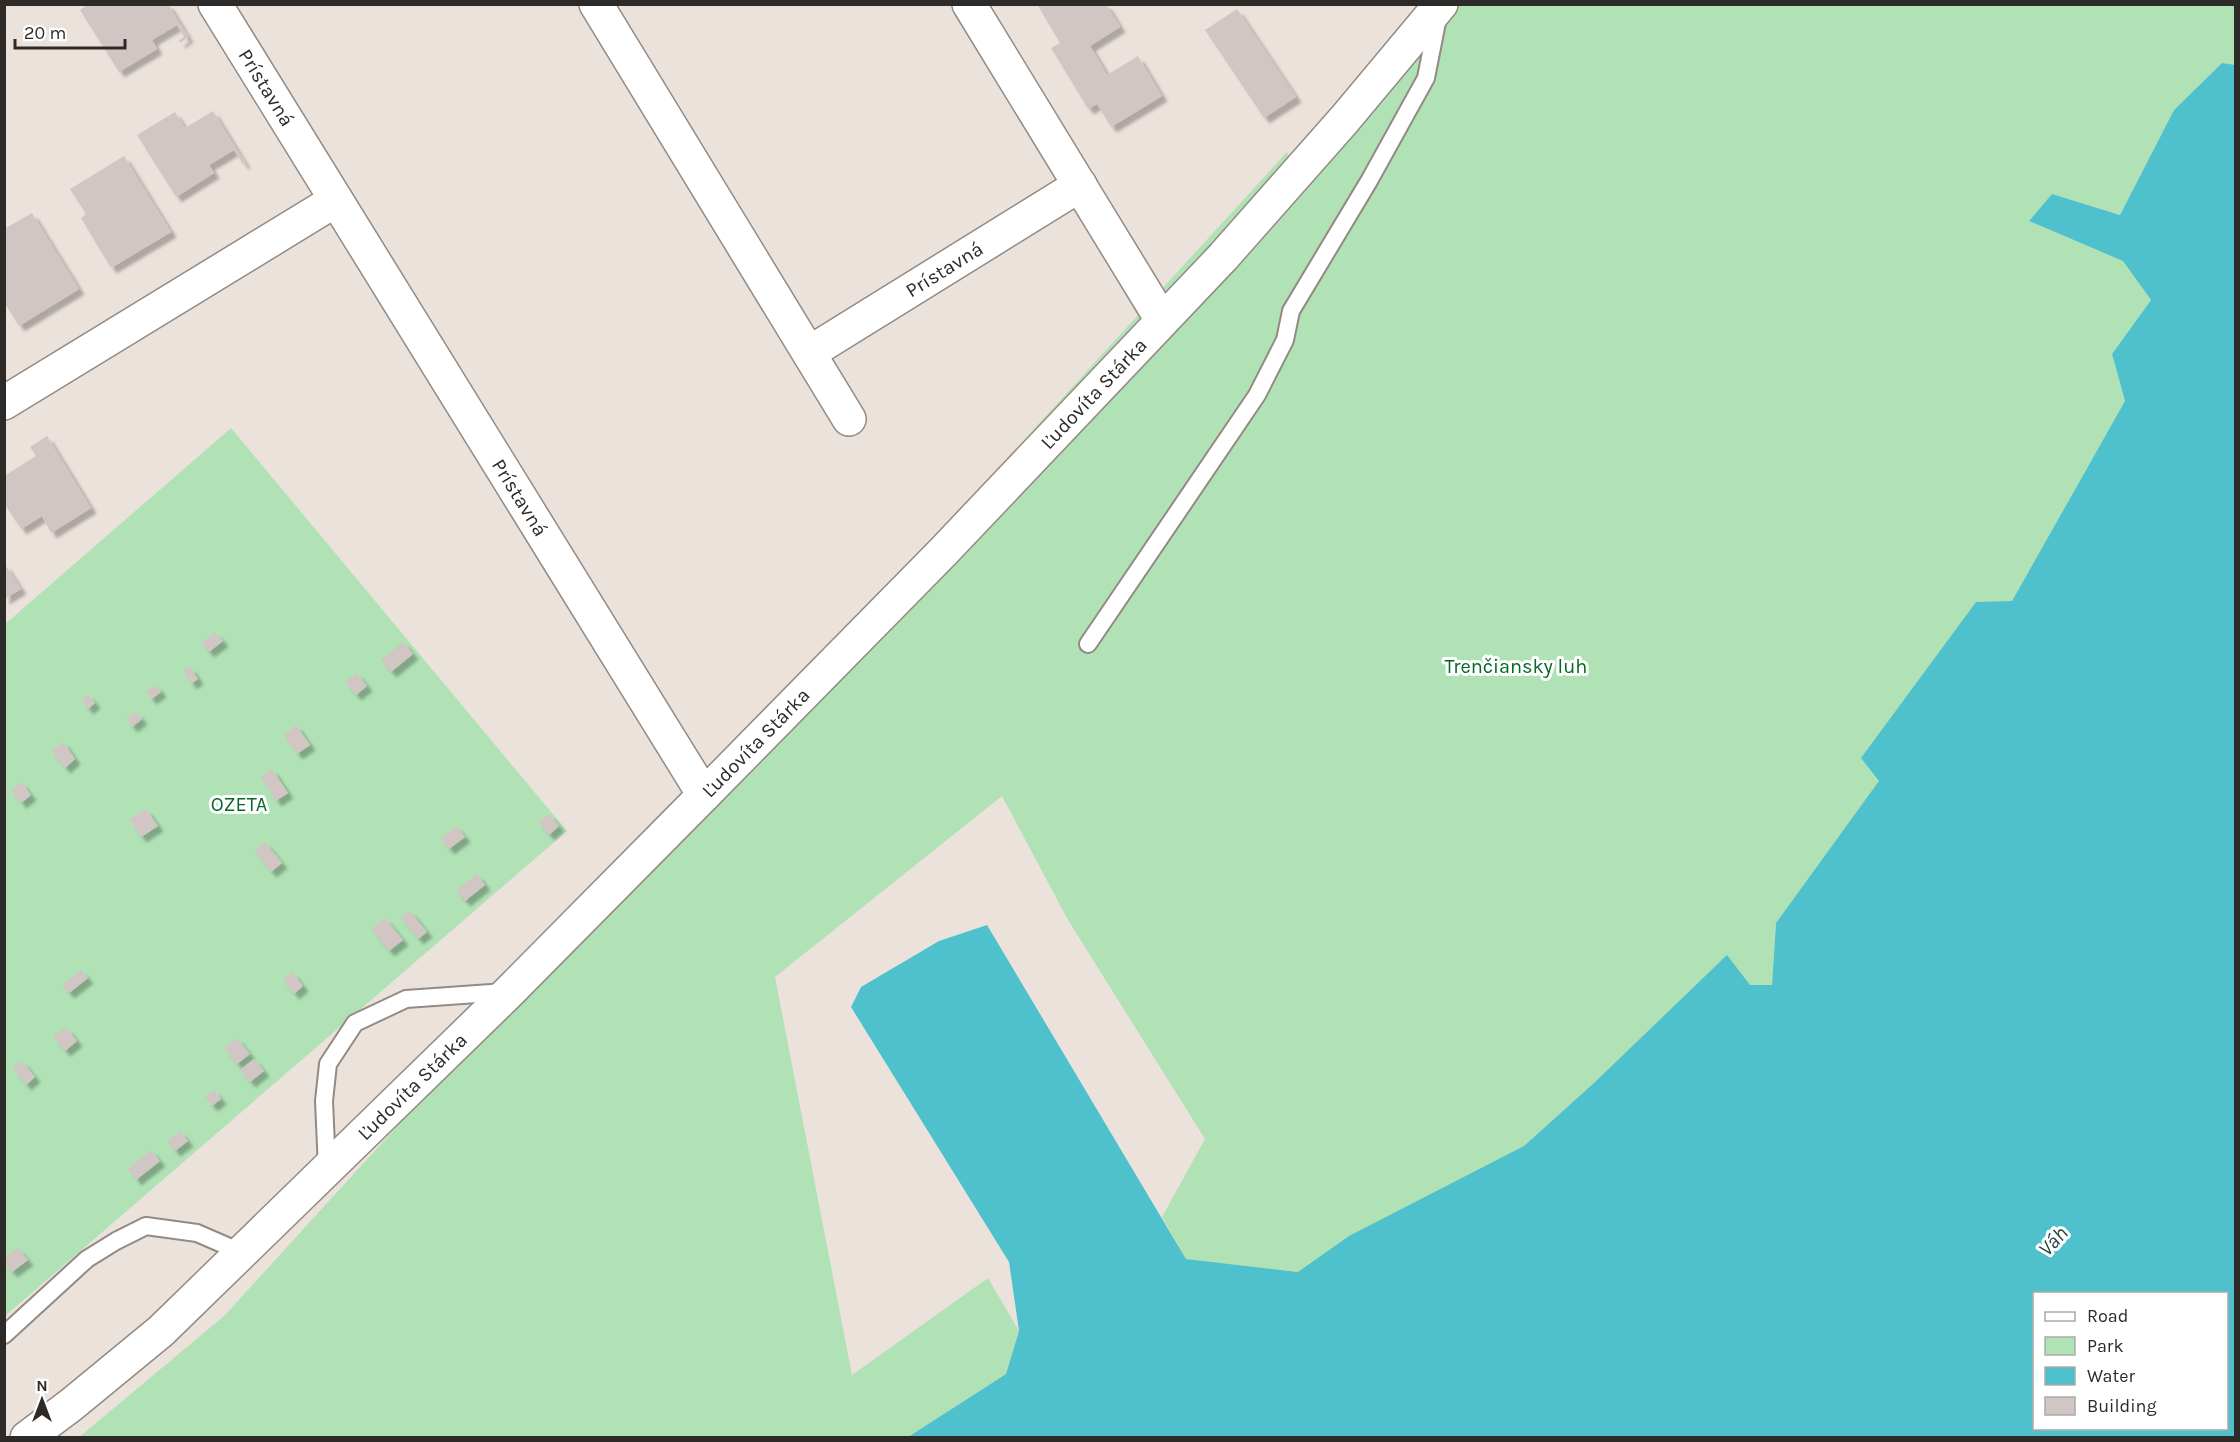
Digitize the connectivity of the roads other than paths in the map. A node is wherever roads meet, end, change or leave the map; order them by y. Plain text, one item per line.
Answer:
1 (215, 4) edge
2 (596, 4) edge
3 (969, 4) edge
4 (1441, 4) edge
5 (1080, 185) junction
6 (336, 200) junction
7 (1162, 320) junction
8 (809, 353) junction
9 (4, 403) edge
10 (849, 419) dead end
11 (1088, 644) dead end
12 (704, 795) junction
13 (509, 992) junction
14 (327, 1171) junction
15 (243, 1253) junction
16 (4, 1335) edge
17 (27, 1437) edge

1 - 6 street, Prístavná
2 - 8 street
3 - 5 street
4 - 7 street, Ľudovíta Stárka
4 - 11 lane
5 - 7 street
5 - 8 street, Prístavná
6 - 9 street
6 - 12 street, Prístavná
7 - 12 street, Ľudovíta Stárka
8 - 10 street
12 - 13 street, Ľudovíta Stárka
13 - 14 street, Ľudovíta Stárka
13 - 14 lane
14 - 15 street, Ľudovíta Stárka
15 - 16 lane
15 - 17 street, Ľudovíta Stárka

